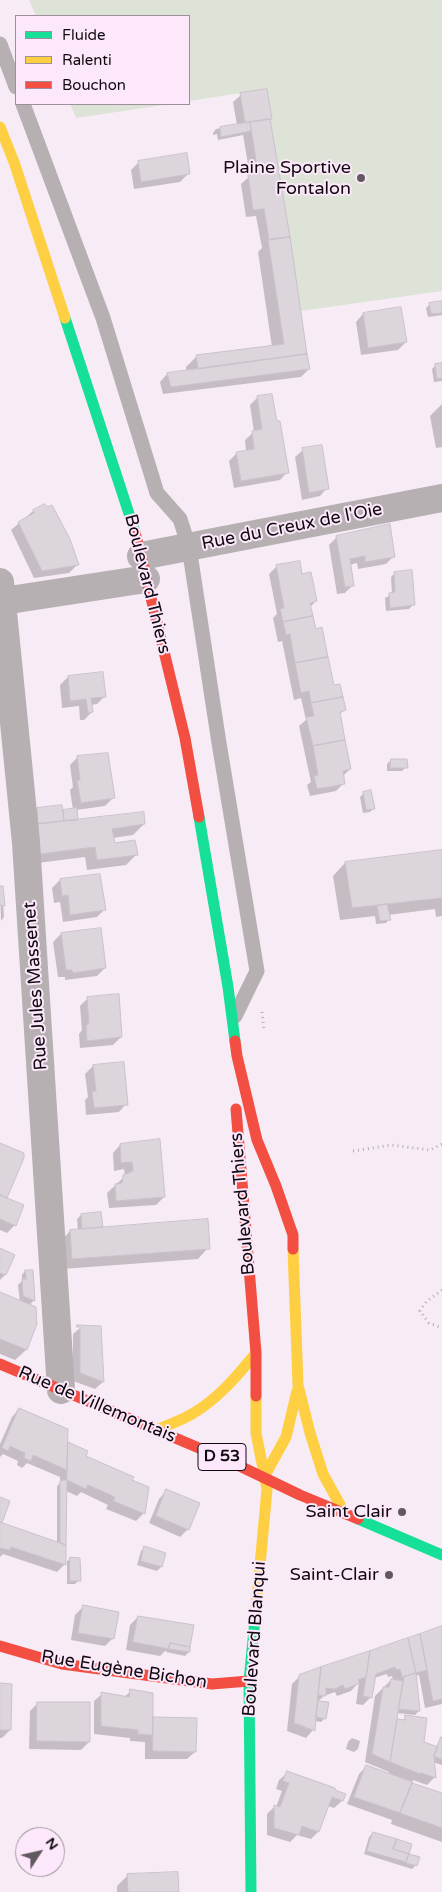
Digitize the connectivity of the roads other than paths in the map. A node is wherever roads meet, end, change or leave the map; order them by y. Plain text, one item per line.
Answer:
1 (0, 44) edge
2 (15, 84) edge
3 (22, 105) edge
4 (0, 128) edge
5 (442, 498) edge
6 (189, 548) junction
7 (144, 568) junction
8 (1, 588) edge
9 (232, 1022) junction
10 (237, 1056) junction
11 (256, 1353) junction
12 (0, 1364) edge
13 (298, 1385) junction
14 (61, 1390) junction
15 (156, 1430) junction
16 (264, 1477) junction
17 (344, 1512) junction
18 (442, 1555) edge
19 (0, 1646) edge
20 (249, 1680) junction
21 (251, 1892) edge

1 - 2 lane
3 - 6 lane
4 - 7 main road, Boulevard Thiers
5 - 6 street, Rue du Creux de l'Oie
6 - 7 street, Rue du Creux de l'Oie
6 - 9 lane
7 - 8 street, Rue du Creux de l'Oie
7 - 9 main road, Boulevard Thiers
8 - 14 street, Rue Jules Massenet
9 - 10 main road, Boulevard Thiers
10 - 11 main road, Boulevard Thiers
10 - 13 main road, Boulevard Thiers
11 - 15 main road
11 - 16 main road, Boulevard Thiers
12 - 14 main road, Rue de Villemontais / D 53
13 - 16 main road, Boulevard Thiers
13 - 17 main road, Boulevard Thiers
14 - 15 main road, Rue de Villemontais / D 53
15 - 16 main road, Rue de Villemontais / D 53
16 - 17 main road, Rue de Villemontais / D 53
16 - 20 main road, Boulevard Blanqui
17 - 18 main road, Rue de Villemontais / D 53
19 - 20 main road, Rue Eugène Bichon
20 - 21 main road, Boulevard Blanqui

